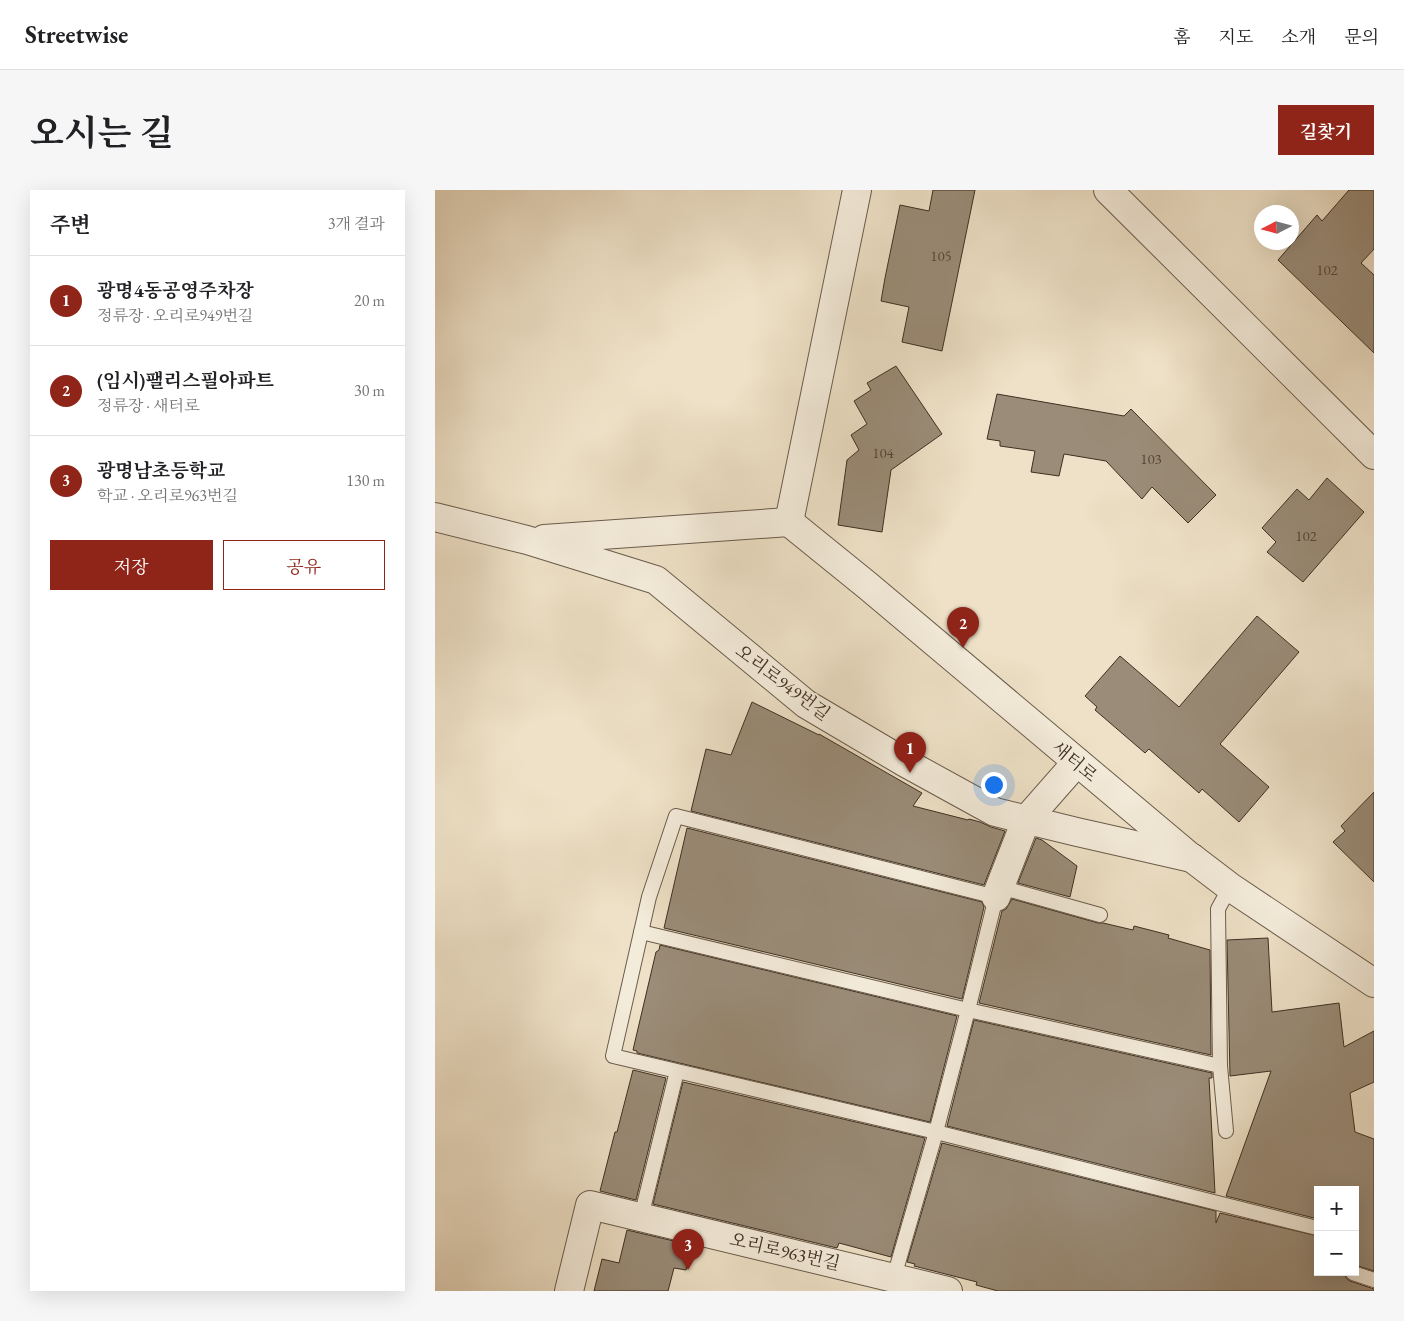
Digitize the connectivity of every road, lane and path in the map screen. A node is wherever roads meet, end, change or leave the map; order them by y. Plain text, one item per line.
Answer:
1 (857, 190) edge
2 (1108, 190) edge
3 (1374, 455) edge
4 (435, 517) edge
5 (789, 522) junction
6 (527, 540) junction
7 (1077, 762) junction
8 (1131, 807) junction
9 (1026, 820) junction
10 (1101, 838) junction
11 (1192, 858) junction
12 (1230, 886) junction
13 (998, 892) junction
14 (1100, 915) dead end
15 (641, 932) junction
16 (1374, 982) edge
17 (968, 1010) junction
18 (1220, 1066) junction
19 (677, 1071) junction
20 (1226, 1131) dead end
21 (936, 1132) junction
22 (641, 1216) junction
23 (1314, 1227) edge
24 (1359, 1275) edge
25 (894, 1277) junction
26 (1374, 1280) edge
27 (569, 1291) edge
28 (948, 1291) edge

1 - 5 street
2 - 3 street
4 - 6 street, 오리로949번길
5 - 6 street
5 - 7 street, 새터로
6 - 9 street, 오리로949번길
7 - 8 street, 새터로
7 - 9 street
8 - 10 street
8 - 11 street, 새터로
9 - 10 street, 오리로949번길
9 - 13 street
10 - 11 street, 오리로949번길
11 - 12 street, 새터로
12 - 16 street, 새터로
12 - 18 lane
13 - 14 lane
13 - 15 lane
13 - 17 lane
15 - 17 lane
15 - 19 lane
17 - 18 lane
17 - 21 lane
18 - 20 lane
19 - 21 lane
19 - 22 lane
21 - 23 lane
21 - 25 lane
22 - 25 street, 오리로963번길
22 - 27 street, 오리로963번길
24 - 26 lane
25 - 28 street, 오리로963번길

